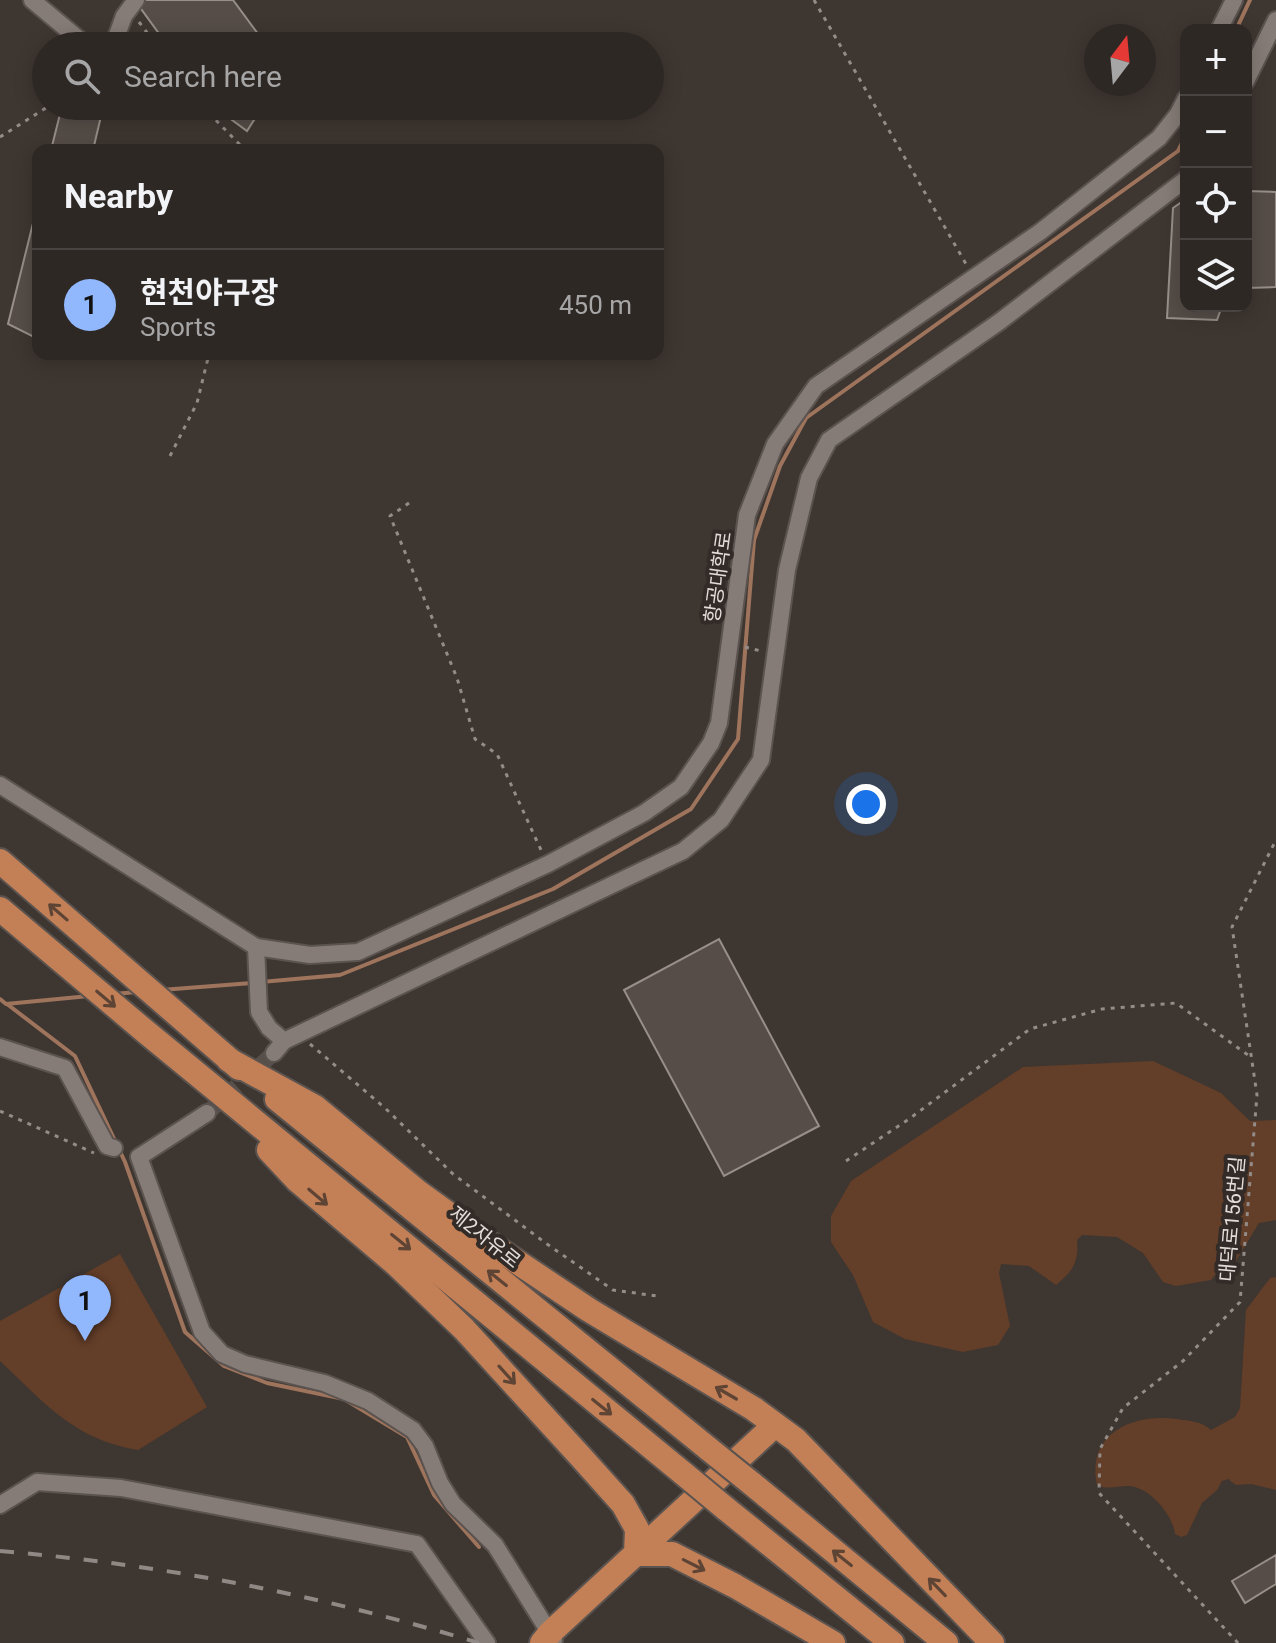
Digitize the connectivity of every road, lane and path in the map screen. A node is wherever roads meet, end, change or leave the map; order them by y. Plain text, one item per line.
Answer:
1 (32, 0) edge
2 (814, 0) edge
3 (1234, 0) edge
4 (132, 5) edge
5 (1276, 20) edge
6 (1222, 24) edge
7 (70, 32) edge
8 (119, 32) edge
9 (148, 32) edge
10 (1252, 69) edge
11 (1180, 110) edge
12 (32, 117) edge
13 (216, 120) edge
14 (0, 137) edge
15 (239, 144) edge
16 (1180, 184) edge
17 (973, 278) junction
18 (208, 360) edge
19 (170, 456) dead end
20 (409, 503) dead end
21 (729, 643) junction
22 (774, 654) junction
23 (0, 785) edge
24 (1276, 840) edge
25 (0, 861) edge
26 (548, 864) junction
27 (0, 909) edge
28 (256, 947) junction
29 (286, 1043) junction
30 (0, 1047) edge
31 (1252, 1058) junction
32 (229, 1060) junction
33 (205, 1081) junction
34 (0, 1111) edge
35 (207, 1113) tunnel mouth
36 (114, 1148) joint
37 (846, 1161) dead end
38 (657, 1296) dead end
39 (775, 1425) junction
40 (0, 1505) edge
41 (636, 1554) junction
42 (550, 1640) edge
43 (487, 1643) edge
44 (833, 1643) edge
45 (892, 1643) edge
46 (946, 1643) edge
47 (992, 1643) edge
48 (1238, 1643) edge

1 - 7 street
2 - 17 path
3 - 6 street
4 - 8 street
4 - 9 path
5 - 10 street
11 - 17 street, 항공대학로
12 - 14 path
13 - 15 path
16 - 22 street
17 - 21 street, 항공대학로
18 - 19 path
20 - 26 path
21 - 22 path
21 - 26 street, 항공대학로
22 - 29 street
23 - 28 street
24 - 31 path, 대덕로156번길
32 -> 25 highway, 제2자유로
26 - 28 street, 항공대학로
27 -> 33 highway
28 - 29 street
29 - 38 path
30 - 36 street
31 - 37 path
31 - 48 path, 대덕로156번길
39 -> 32 highway
46 -> 32 highway, 제2자유로, bridge
33 -> 41 highway
33 -> 45 highway, bridge
34 - 36 path
35 - 42 street
39 - 41 highway
47 -> 39 highway
40 - 43 street
41 - 42 highway
41 -> 44 highway

